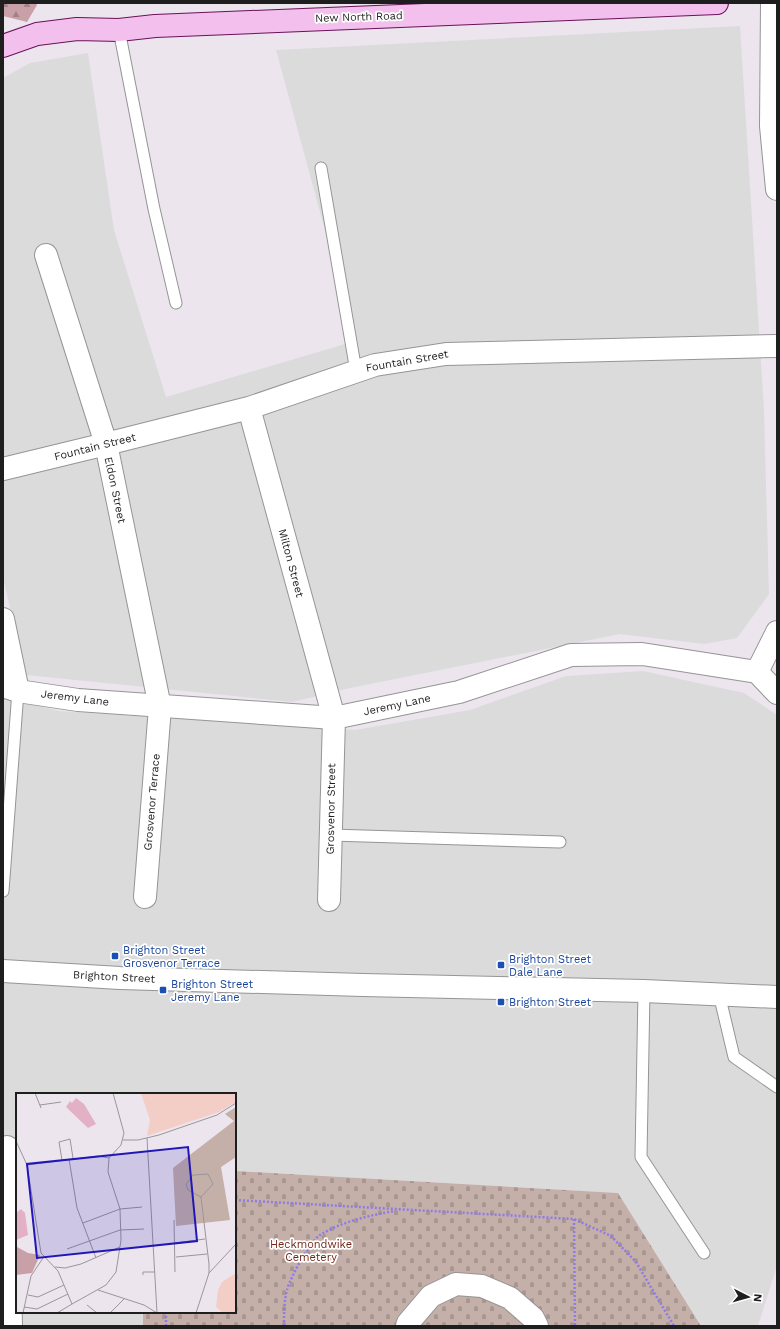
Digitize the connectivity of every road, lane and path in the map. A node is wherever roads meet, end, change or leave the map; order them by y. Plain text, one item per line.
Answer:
1 (717, 3) edge
2 (772, 3) edge
3 (119, 30) junction
4 (3, 46) edge
5 (321, 168) dead end
6 (777, 189) edge
7 (46, 255) dead end
8 (176, 303) dead end
9 (777, 346) edge
10 (356, 371) junction
11 (249, 408) junction
12 (106, 444) junction
13 (3, 469) edge
14 (3, 619) edge
15 (777, 632) edge
16 (757, 672) junction
17 (10, 688) edge
18 (777, 693) edge
19 (160, 707) junction
20 (334, 718) junction
21 (331, 835) junction
22 (560, 842) dead end
23 (5, 843) edge
24 (3, 891) edge
25 (145, 897) dead end
26 (329, 900) dead end
27 (3, 971) edge
28 (644, 991) junction
29 (719, 994) junction
30 (777, 997) edge
31 (777, 1087) edge
32 (9, 1147) edge
33 (236, 1200) edge
34 (401, 1210) junction
35 (574, 1220) junction
36 (704, 1253) dead end
37 (166, 1313) edge
38 (11, 1326) edge
39 (166, 1326) edge
40 (284, 1326) edge
41 (407, 1326) edge
42 (537, 1326) edge
43 (575, 1326) edge
44 (674, 1326) edge

1 - 3 main road, New North Road
2 - 6 street
3 - 4 main road, New North Road
3 - 8 lane
5 - 10 lane
7 - 12 street, Eldon Street
9 - 10 street, Fountain Street
10 - 11 street, Fountain Street
11 - 12 street, Fountain Street
11 - 20 street, Milton Street
12 - 13 street, Fountain Street
12 - 19 street, Eldon Street
14 - 17 street
15 - 16 street
16 - 18 street
16 - 20 street, Jeremy Lane
17 - 19 street, Jeremy Lane
17 - 23 lane
19 - 20 street, Jeremy Lane
19 - 25 street, Grosvenor Terrace
20 - 21 street, Grosvenor Street
21 - 22 lane
21 - 26 street, Grosvenor Street
23 - 24 lane
27 - 28 street, Brighton Street
28 - 29 street, Brighton Street
28 - 36 lane
29 - 30 street, Brighton Street
29 - 31 lane
32 - 38 street
33 - 34 path
34 - 35 path
34 - 40 path
35 - 43 path
35 - 44 path
37 - 39 path
41 - 42 street

